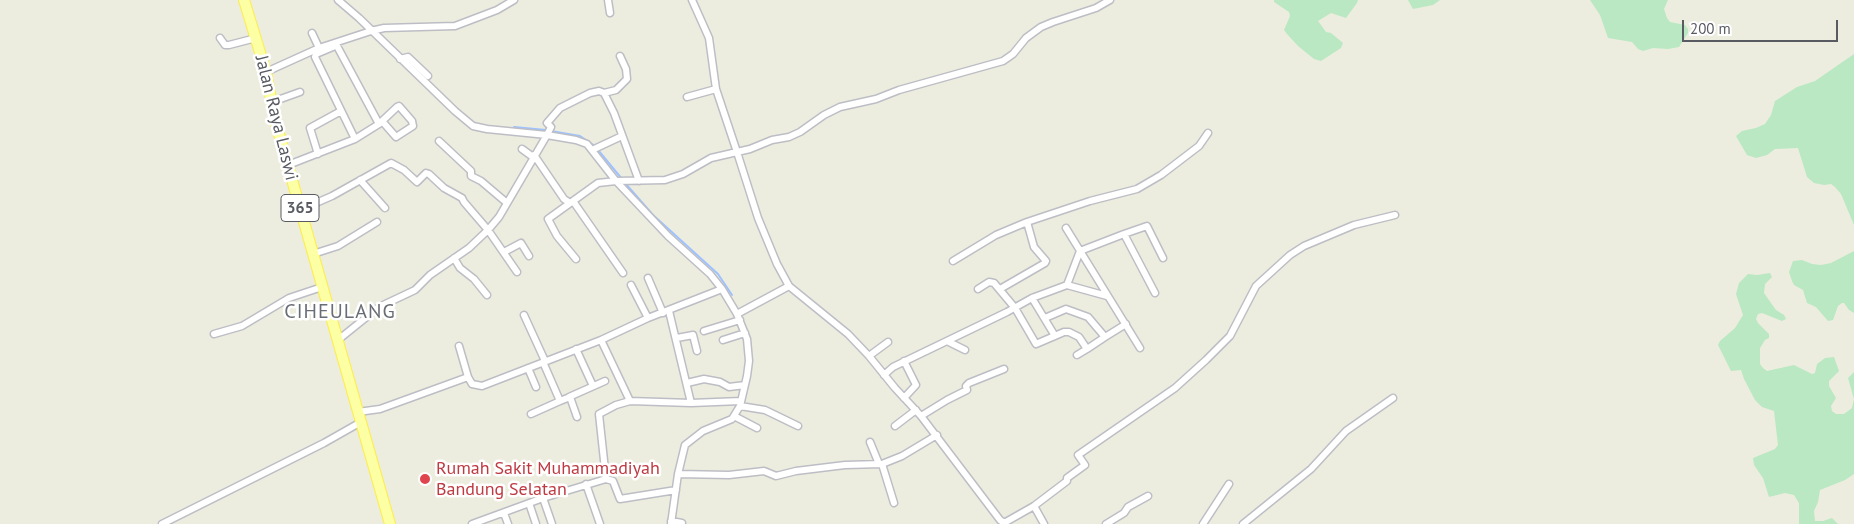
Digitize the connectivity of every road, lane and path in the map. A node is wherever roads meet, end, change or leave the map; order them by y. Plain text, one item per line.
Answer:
1 (244, 0) edge
2 (338, 0) edge
3 (514, 0) edge
4 (608, 0) edge
5 (692, 0) edge
6 (1110, 0) edge
7 (610, 13) dead end
8 (378, 29) junction
9 (312, 33) dead end
10 (220, 38) dead end
11 (256, 38) junction
12 (319, 48) junction
13 (620, 56) dead end
14 (400, 59) junction
15 (415, 64) junction
16 (407, 65) junction
17 (266, 72) junction
18 (428, 76) dead end
19 (716, 89) junction
20 (300, 92) dead end
21 (604, 93) junction
22 (687, 97) dead end
23 (272, 102) junction
24 (341, 111) junction
25 (380, 122) junction
26 (1208, 133) dead end
27 (547, 135) junction
28 (622, 136) junction
29 (355, 139) junction
30 (439, 141) dead end
31 (595, 148) junction
32 (522, 149) dead end
33 (737, 152) junction
34 (318, 154) junction
35 (534, 156) junction
36 (288, 165) junction
37 (360, 180) junction
38 (622, 181) junction
39 (639, 181) junction
40 (572, 202) junction
41 (507, 203) junction
42 (385, 208) dead end
43 (300, 210) junction
44 (1395, 215) dead end
45 (377, 222) dead end
46 (1027, 222) junction
47 (1066, 228) dead end
48 (488, 230) junction
49 (1124, 234) junction
50 (1080, 251) junction
51 (504, 252) junction
52 (313, 254) junction
53 (529, 256) dead end
54 (454, 258) junction
55 (1163, 258) dead end
56 (576, 259) dead end
57 (953, 260) dead end
58 (517, 272) dead end
59 (623, 273) dead end
60 (648, 278) dead end
61 (630, 285) dead end
62 (1067, 285) junction
63 (789, 286) junction
64 (322, 287) junction
65 (722, 289) junction
66 (978, 289) dead end
67 (1000, 289) junction
68 (1155, 293) dead end
69 (487, 294) dead end
70 (1107, 296) junction
71 (1032, 298) junction
72 (1015, 308) junction
73 (666, 312) junction
74 (524, 315) dead end
75 (740, 315) junction
76 (648, 318) junction
77 (1045, 318) junction
78 (1126, 324) junction
79 (704, 331) dead end
80 (745, 333) junction
81 (214, 334) dead end
82 (1055, 336) junction
83 (1105, 336) junction
84 (677, 338) junction
85 (338, 340) junction
86 (601, 340) junction
87 (723, 340) dead end
88 (947, 341) junction
89 (888, 342) dead end
90 (459, 346) dead end
91 (1140, 348) dead end
92 (576, 349) junction
93 (1087, 349) junction
94 (965, 350) dead end
95 (697, 351) dead end
96 (1077, 355) dead end
97 (869, 356) junction
98 (544, 361) junction
99 (904, 361) junction
100 (528, 368) junction
101 (1004, 369) dead end
102 (884, 375) junction
103 (468, 377) junction
104 (605, 381) dead end
105 (687, 383) junction
106 (745, 385) junction
107 (593, 386) junction
108 (536, 387) dead end
109 (569, 397) junction
110 (904, 398) junction
111 (1393, 398) dead end
112 (560, 401) junction
113 (630, 401) junction
114 (691, 403) junction
115 (742, 405) junction
116 (916, 410) junction
117 (531, 414) dead end
118 (734, 416) junction
119 (921, 416) junction
120 (578, 417) dead end
121 (360, 418) junction
122 (798, 426) dead end
123 (895, 426) dead end
124 (757, 428) dead end
125 (937, 435) junction
126 (870, 442) dead end
127 (881, 464) junction
128 (681, 474) junction
129 (606, 479) junction
130 (586, 484) junction
131 (1229, 484) dead end
132 (676, 490) junction
133 (1148, 496) dead end
134 (543, 498) junction
135 (529, 503) junction
136 (894, 503) dead end
137 (1034, 506) junction
138 (504, 513) junction
139 (180, 516) junction
140 (675, 522) edge
141 (1004, 523) edge
142 (162, 524) edge
143 (184, 524) edge
144 (390, 524) edge
145 (472, 524) edge
146 (508, 524) edge
147 (536, 524) edge
148 (552, 524) edge
149 (600, 524) edge
150 (1044, 524) edge
151 (1106, 524) edge
152 (1203, 524) edge
153 (1243, 524) edge

1 - 11 main road, Jalan Raya Laswi / 365
2 - 8 street
3 - 8 street
4 - 7 street
5 - 19 street
6 - 33 street
8 - 12 street
8 - 14 street
9 - 12 street
10 - 11 street
11 - 17 main road, Jalan Raya Laswi / 365
12 - 17 street
13 - 21 street
14 - 15 street
14 - 16 street
15 - 16 street
15 - 18 street
16 - 27 street
17 - 23 main road, Jalan Raya Laswi / 365
19 - 22 street
19 - 33 street
20 - 23 street
21 - 27 street
21 - 28 street
23 - 36 main road, Jalan Raya Laswi / 365
24 - 25 street
24 - 29 street
24 - 34 street
25 - 25 street
25 - 29 street
26 - 46 street
27 - 31 street
27 - 35 street
28 - 31 street
28 - 39 street
29 - 34 street
30 - 41 street
31 - 38 street
32 - 35 street
33 - 39 street
33 - 63 street
34 - 36 street
35 - 40 street
35 - 41 street
36 - 43 main road, Jalan Raya Laswi / 365
37 - 42 street
37 - 43 street
37 - 48 street
38 - 39 street
38 - 40 street
38 - 65 street
40 - 56 street
40 - 59 street
41 - 48 street
43 - 52 main road, Jalan Raya Laswi / 365
44 - 137 street
45 - 52 street
46 - 57 street
46 - 67 street
47 - 50 street
48 - 51 street
48 - 54 street
49 - 50 street
49 - 55 street
49 - 68 street
50 - 62 street
50 - 70 street
51 - 53 street
51 - 58 street
52 - 64 main road, Jalan Raya Laswi / 365
54 - 69 street
54 - 85 street
60 - 73 street
61 - 76 street
62 - 70 street
62 - 71 street
63 - 75 street
63 - 97 street
64 - 81 street
64 - 85 main road, Jalan Raya Laswi / 365
65 - 73 street
65 - 75 street
66 - 67 street
67 - 72 street
70 - 78 street
71 - 72 street
71 - 77 street
72 - 82 street
72 - 88 street
73 - 76 street
73 - 84 street
74 - 98 street
75 - 79 street
75 - 80 street
76 - 86 street
77 - 82 street
77 - 83 street
78 - 83 street
78 - 91 street
80 - 87 street
80 - 106 street
82 - 93 street
83 - 93 street
84 - 95 street
84 - 105 street
85 - 121 main road, Jalan Raya Laswi / 365
86 - 92 street
86 - 113 street
88 - 94 street
88 - 99 street
89 - 97 street
90 - 103 street
92 - 98 street
92 - 107 street
93 - 96 street
97 - 102 street
98 - 100 street
98 - 112 street
99 - 102 street
99 - 110 street
100 - 103 street
100 - 108 street
101 - 119 street
102 - 110 street
103 - 121 street
104 - 107 street
105 - 106 street
105 - 114 street
106 - 115 street
107 - 109 street
109 - 112 street
109 - 120 street
110 - 116 street
111 - 153 street
112 - 117 street
113 - 114 street
113 - 129 street
114 - 115 street
115 - 118 street
115 - 122 street
116 - 119 street
116 - 123 street
118 - 124 street
118 - 128 street
119 - 125 street
121 - 139 street
121 - 144 main road, Jalan Raya Laswi / 365
125 - 127 street
125 - 141 street
126 - 127 street
127 - 128 street
127 - 136 street
128 - 132 street
129 - 130 street
129 - 132 street
130 - 134 street
130 - 149 street
131 - 152 street
132 - 140 street
133 - 151 street
134 - 135 street
134 - 148 street
135 - 138 street
135 - 147 street
137 - 141 street
137 - 150 street
138 - 145 street
138 - 146 street
139 - 142 street
139 - 143 street

